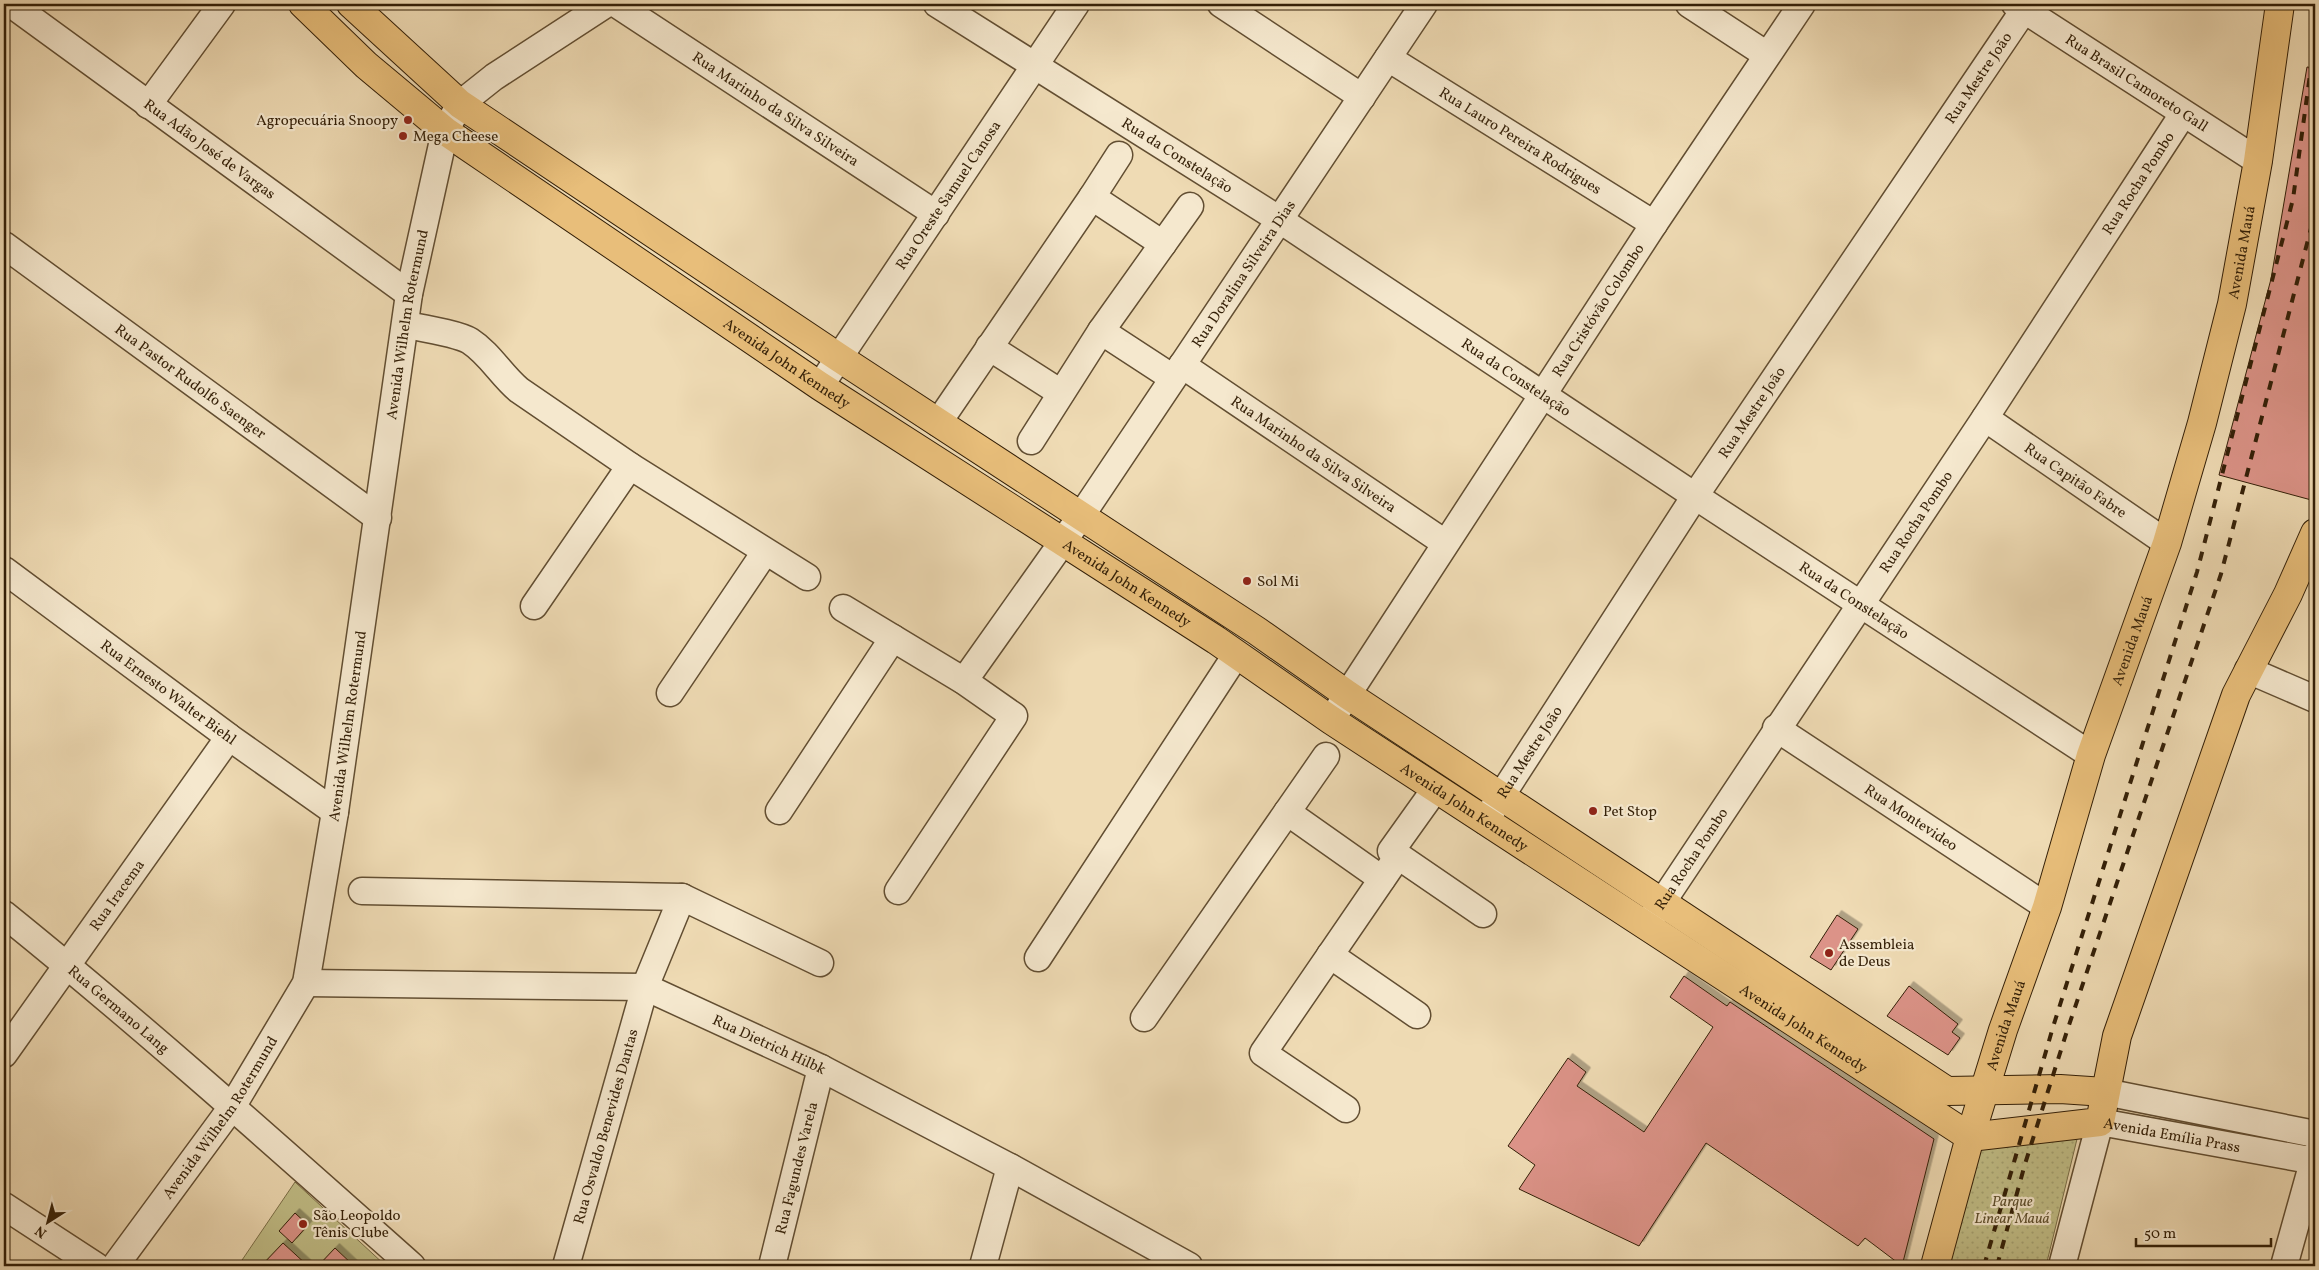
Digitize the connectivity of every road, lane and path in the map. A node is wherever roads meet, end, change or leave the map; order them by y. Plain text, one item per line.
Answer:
1 (12, 4) edge
2 (222, 4) edge
3 (303, 4) edge
4 (351, 4) edge
5 (606, 4) edge
6 (616, 4) edge
7 (937, 4) edge
8 (1076, 4) edge
9 (1221, 4) edge
10 (1424, 4) edge
11 (1689, 4) edge
12 (1802, 4) edge
13 (2280, 4) edge
14 (2019, 7) edge
15 (1768, 54) junction
16 (1388, 58) junction
17 (1035, 66) junction
18 (1362, 97) junction
19 (460, 104) junction
20 (148, 105) junction
21 (2183, 114) junction
22 (445, 131) junction
23 (1119, 155) dead end
24 (2258, 161) junction
25 (1092, 197) junction
26 (1190, 206) dead end
27 (936, 214) junction
28 (1280, 220) junction
29 (1654, 224) junction
30 (1163, 244) junction
31 (4, 245) edge
32 (410, 294) junction
33 (407, 325) junction
34 (1101, 331) junction
35 (989, 347) junction
36 (838, 357) junction
37 (1177, 371) junction
38 (820, 386) junction
39 (1061, 394) junction
40 (1543, 395) junction
41 (1985, 418) junction
42 (938, 423) junction
43 (1031, 441) dead end
44 (630, 466) junction
45 (1695, 496) junction
46 (1081, 516) junction
47 (378, 518) junction
48 (2315, 533) edge
49 (1062, 543) junction
50 (1445, 543) junction
51 (2167, 543) junction
52 (765, 552) junction
53 (4, 570) edge
54 (807, 578) dead end
55 (1862, 603) junction
56 (534, 606) dead end
57 (843, 608) dead end
58 (893, 638) junction
59 (1236, 655) junction
60 (2248, 670) junction
61 (964, 681) junction
62 (670, 693) dead end
63 (1348, 695) junction
64 (2315, 699) edge
65 (1331, 720) junction
66 (1776, 728) junction
67 (229, 737) junction
68 (2091, 755) junction
69 (1326, 756) dead end
70 (1436, 788) junction
71 (1502, 795) junction
72 (779, 811) dead end
73 (335, 812) junction
74 (1287, 812) junction
75 (1485, 821) junction
76 (1398, 856) junction
77 (1382, 879) junction
78 (362, 891) dead end
79 (898, 891) dead end
80 (682, 897) junction
81 (1663, 902) junction
82 (2047, 907) junction
83 (4, 914) edge
84 (1483, 914) dead end
85 (1646, 926) junction
86 (1330, 955) junction
87 (1038, 958) dead end
88 (820, 963) dead end
89 (66, 964) junction
90 (306, 983) junction
91 (645, 987) junction
92 (1417, 1015) dead end
93 (1144, 1018) dead end
94 (4, 1054) edge
95 (821, 1068) junction
96 (1984, 1091) junction
97 (2105, 1092) junction
98 (232, 1107) junction
99 (1346, 1109) dead end
100 (2100, 1122) junction
101 (2315, 1134) edge
102 (1970, 1137) junction
103 (2315, 1159) edge
104 (1010, 1167) junction
105 (4, 1206) edge
106 (96, 1266) edge
107 (115, 1266) edge
108 (412, 1266) edge
109 (566, 1266) edge
110 (772, 1266) edge
111 (983, 1266) edge
112 (1190, 1266) edge
113 (1935, 1266) edge
114 (2062, 1266) edge
115 (2284, 1266) edge

1 - 20 street, Rua Adão José de Vargas
2 - 20 street
3 - 22 main road, Avenida John Kennedy
4 - 19 main road, Avenida John Kennedy
5 - 19 street
6 - 27 street, Rua Marinho da Silva Silveira
7 - 17 street, Rua da Constelação
8 - 17 street, Rua Oreste Samuel Canosa
9 - 18 street
10 - 16 street, Rua Doralina Silveira Dias
11 - 15 street
12 - 15 street, Rua Cristóvão Colombo
13 - 24 main road, Avenida Mauá
14 - 21 street, Rua Brasil Camoreto Gall
14 - 45 street, Rua Mestre João
15 - 29 street, Rua Cristóvão Colombo
16 - 18 street, Rua Doralina Silveira Dias
16 - 29 street, Rua Lauro Pereira Rodrigues
17 - 27 street, Rua Oreste Samuel Canosa
17 - 28 street, Rua da Constelação
18 - 28 street, Rua Doralina Silveira Dias
19 - 22 street, Avenida Wilhelm Rotermund
19 - 36 main road, Avenida John Kennedy
20 - 32 street, Rua Adão José de Vargas
21 - 24 street, Rua Brasil Camoreto Gall
21 - 41 street, Rua Rocha Pombo
22 - 32 street, Avenida Wilhelm Rotermund
22 - 38 main road, Avenida John Kennedy
23 - 25 street
24 - 51 main road, Avenida Mauá
25 - 30 street
25 - 35 street
26 - 30 street
27 - 36 street, Rua Oreste Samuel Canosa
28 - 37 street, Rua Doralina Silveira Dias
28 - 40 street, Rua da Constelação
29 - 40 street, Rua Cristóvão Colombo
30 - 34 street
31 - 47 street, Rua Pastor Rudolfo Saenger
32 - 33 street, Avenida Wilhelm Rotermund
33 - 44 street
33 - 47 street, Avenida Wilhelm Rotermund
34 - 37 street, Rua Marinho da Silva Silveira
34 - 39 street
35 - 39 street
35 - 42 street
36 - 38 street, Rua Oreste Samuel Canosa
36 - 42 main road, Avenida John Kennedy
37 - 46 street, Rua Doralina Silveira Dias
37 - 50 street, Rua Marinho da Silva Silveira
38 - 49 main road, Avenida John Kennedy
39 - 43 street
40 - 45 street, Rua da Constelação
40 - 50 street, Rua Cristóvão Colombo
41 - 51 street, Rua Capitão Fabre
41 - 55 street, Rua Rocha Pombo
42 - 46 main road, Avenida John Kennedy
44 - 52 street
44 - 56 street
45 - 55 street, Rua da Constelação
45 - 71 street, Rua Mestre João
46 - 49 street, Rua Doralina Silveira Dias
46 - 63 main road, Avenida John Kennedy
47 - 73 street, Avenida Wilhelm Rotermund
48 - 60 main road
49 - 59 main road, Avenida John Kennedy
49 - 61 street, Rua Doralina Silveira Dias
50 - 63 street, Rua Cristóvão Colombo
51 - 68 main road, Avenida Mauá
52 - 54 street
52 - 62 street
53 - 67 street, Rua Ernesto Walter Biehl
55 - 66 street, Rua Rocha Pombo
55 - 68 street, Rua da Constelação
57 - 58 street
58 - 61 street
58 - 72 street
59 - 65 main road, Avenida John Kennedy
59 - 87 street
60 - 64 street
60 - 97 main road
61 - 79 street
63 - 65 street, Rua Cristóvão Colombo
63 - 71 main road, Avenida John Kennedy
65 - 70 main road, Avenida John Kennedy
66 - 81 street, Rua Rocha Pombo
66 - 82 street, Rua Montevideo
67 - 73 street, Rua Ernesto Walter Biehl
67 - 89 street, Rua Iracema
68 - 82 main road, Avenida Mauá
69 - 74 street
70 - 75 main road, Avenida John Kennedy
70 - 76 street
71 - 75 street, Rua Mestre João
71 - 81 main road, Avenida John Kennedy
73 - 90 street, Avenida Wilhelm Rotermund
74 - 77 street
74 - 93 street
75 - 85 main road, Avenida John Kennedy
76 - 77 street
76 - 84 street
77 - 86 street
78 - 80 street
80 - 88 street
80 - 91 street, Rua Osvaldo Benevides Dantas
81 - 85 street, Rua Rocha Pombo
81 - 96 main road, Avenida John Kennedy
82 - 96 main road, Avenida Mauá
83 - 89 street, Rua Germano Lang
85 - 102 main road, Avenida John Kennedy
86 - 92 street
86 - 99 street
89 - 94 street, Rua Iracema
89 - 98 street, Rua Germano Lang
90 - 91 street, Rua Dietrich Hilbk
90 - 98 street, Avenida Wilhelm Rotermund
91 - 95 street, Rua Dietrich Hilbk
91 - 109 street, Rua Osvaldo Benevides Dantas
95 - 104 street, Rua Dietrich Hilbk
95 - 110 street, Rua Fagundes Varela
96 - 97 main road, Avenida Emília Prass
96 - 102 main road, Avenida Mauá
97 - 100 main road
97 - 101 street, Avenida Emília Prass
98 - 107 street, Avenida Wilhelm Rotermund
98 - 108 street, Rua Germano Lang
100 - 102 main road, Avenida Emília Prass
100 - 103 street, Avenida Emília Prass
100 - 114 street
102 - 113 main road, Avenida Mauá
103 - 115 street
104 - 111 street
104 - 112 street, Rua Dietrich Hilbk
105 - 106 street

